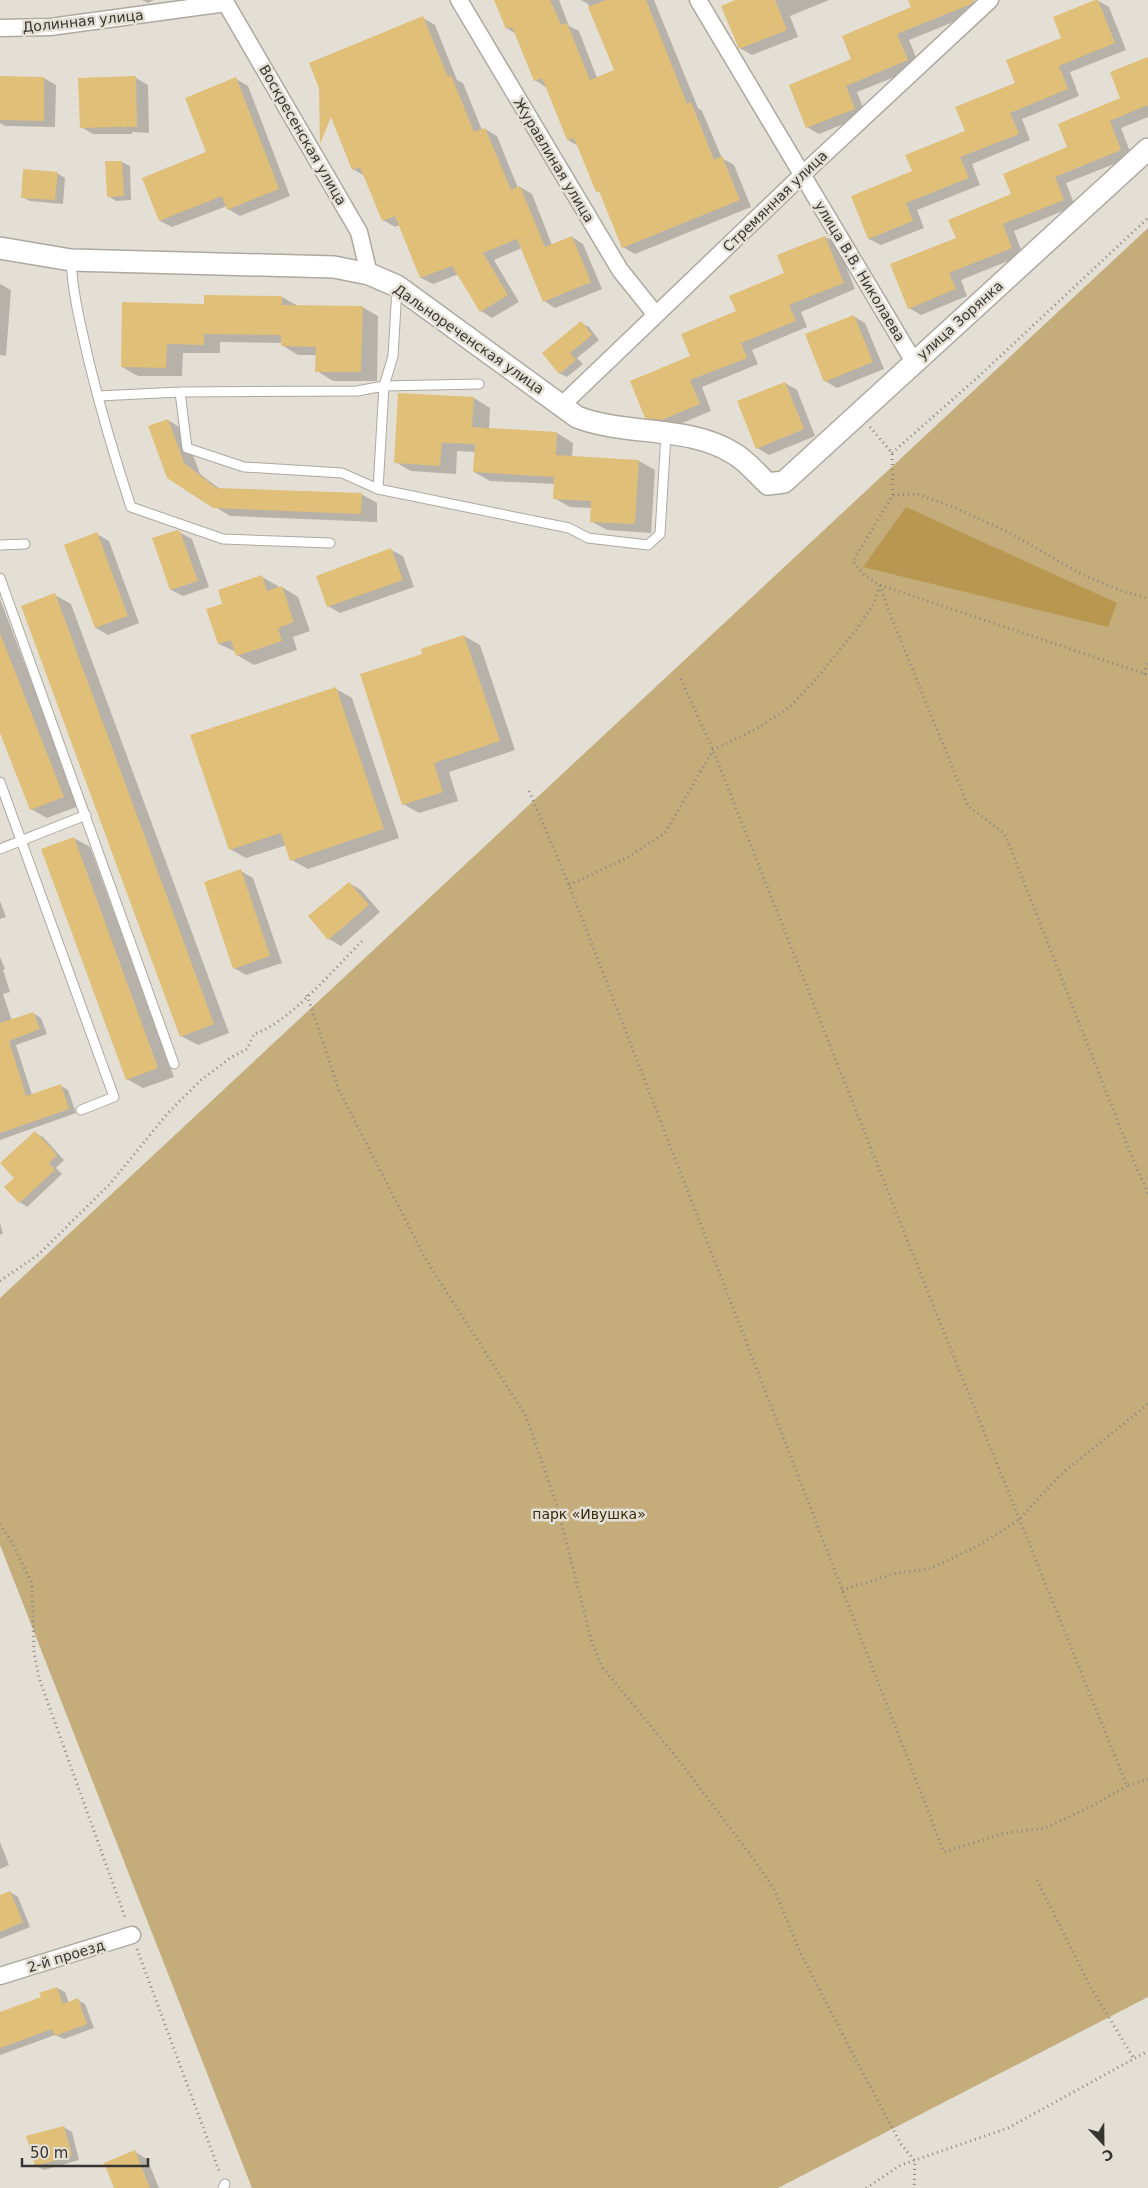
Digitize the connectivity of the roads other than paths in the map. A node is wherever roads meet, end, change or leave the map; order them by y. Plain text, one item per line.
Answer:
1 (458, 0) edge
2 (698, 0) edge
3 (990, 0) edge
4 (225, 1) edge
5 (0, 28) edge
6 (1148, 149) edge
7 (803, 174) junction
8 (0, 248) edge
9 (71, 260) junction
10 (370, 274) junction
11 (397, 286) junction
12 (656, 315) junction
13 (914, 362) junction
14 (479, 384) dead end
15 (384, 386) junction
16 (180, 392) junction
17 (98, 396) junction
18 (562, 405) junction
19 (666, 434) junction
20 (768, 484) joint
21 (378, 488) junction
22 (330, 543) dead end
23 (25, 544) dead end
24 (0, 545) edge
25 (0, 578) edge
26 (0, 782) edge
27 (86, 815) junction
28 (21, 841) junction
29 (0, 850) edge
30 (174, 1064) dead end
31 (81, 1110) dead end
32 (132, 1935) road end
33 (0, 1976) edge

1 - 12 street, Журавлиная улица
2 - 7 street, улица В.В. Николаева
3 - 7 street, Стремянная улица
4 - 5 street, Долинная улица
4 - 10 street, Воскресенская улица
6 - 13 street, улица Зорянка
7 - 12 street, Стремянная улица
7 - 13 street, улица В.В. Николаева
8 - 9 street, Дальнореченская улица
9 - 10 street, Дальнореченская улица
9 - 17 lane
10 - 11 street, Дальнореченская улица
11 - 15 lane
11 - 18 street, Дальнореченская улица
12 - 18 street, Стремянная улица
13 - 20 street, улица Зорянка
14 - 15 lane
15 - 16 lane
15 - 21 lane
16 - 17 lane
16 - 21 lane
17 - 22 lane
18 - 19 street, Дальнореченская улица
19 - 20 street, Дальнореченская улица
19 - 21 lane
23 - 24 lane
25 - 27 lane
26 - 28 lane
27 - 28 lane
27 - 30 lane
28 - 29 lane
28 - 31 lane
32 - 33 street, 2-й проезд

